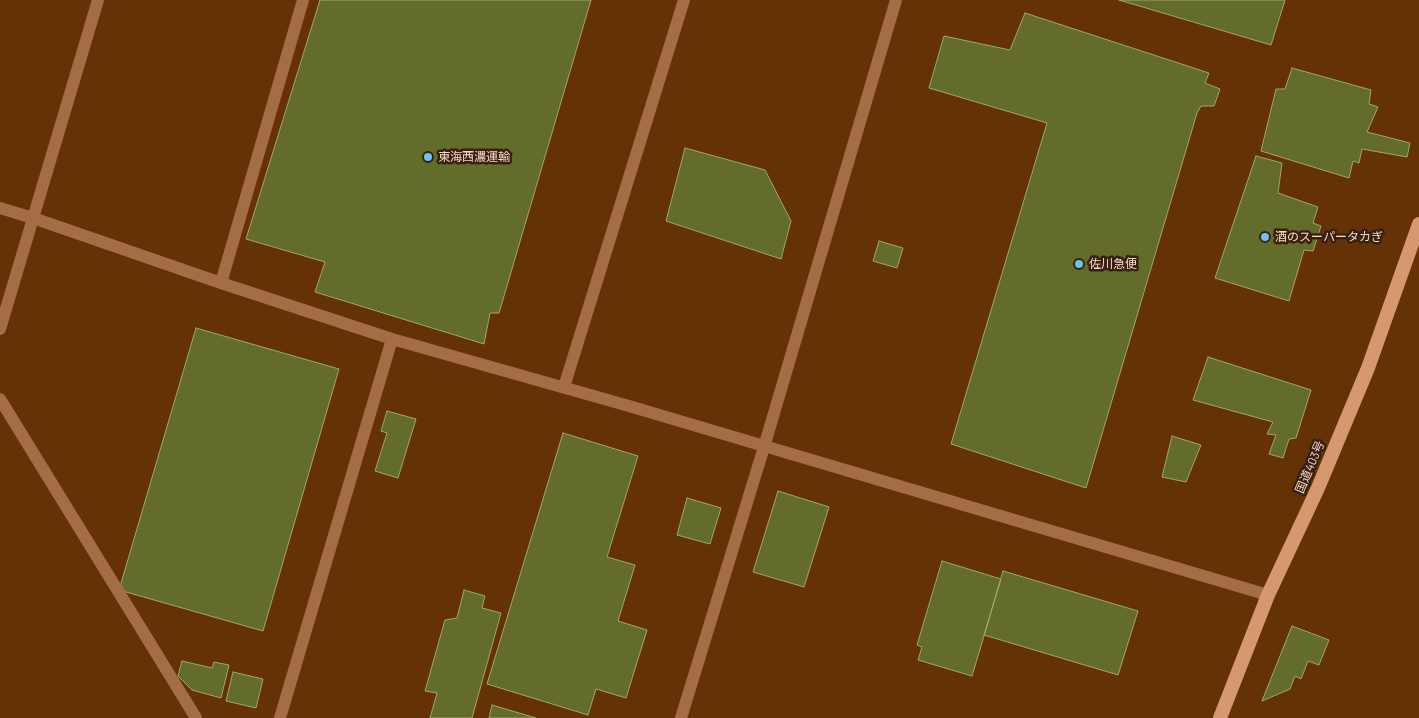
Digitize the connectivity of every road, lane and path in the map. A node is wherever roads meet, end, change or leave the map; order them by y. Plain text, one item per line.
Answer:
1 (98, 0) edge
2 (303, 0) edge
3 (684, 0) edge
4 (896, 0) edge
5 (0, 208) edge
6 (34, 218) junction
7 (1419, 224) edge
8 (221, 283) junction
9 (0, 329) edge
10 (392, 339) junction
11 (564, 387) junction
12 (0, 399) edge
13 (764, 447) junction
14 (1268, 595) junction
15 (196, 718) edge
16 (280, 718) edge
17 (681, 718) edge
18 (1220, 718) edge

1 - 6 street
2 - 8 street
3 - 11 street
4 - 13 street
5 - 6 street
6 - 8 street
6 - 9 street
7 - 14 highway, 国道403号
8 - 10 street
10 - 11 street
10 - 16 street
11 - 13 street
12 - 15 street
13 - 14 street
13 - 17 street
14 - 18 highway, 国道403号

